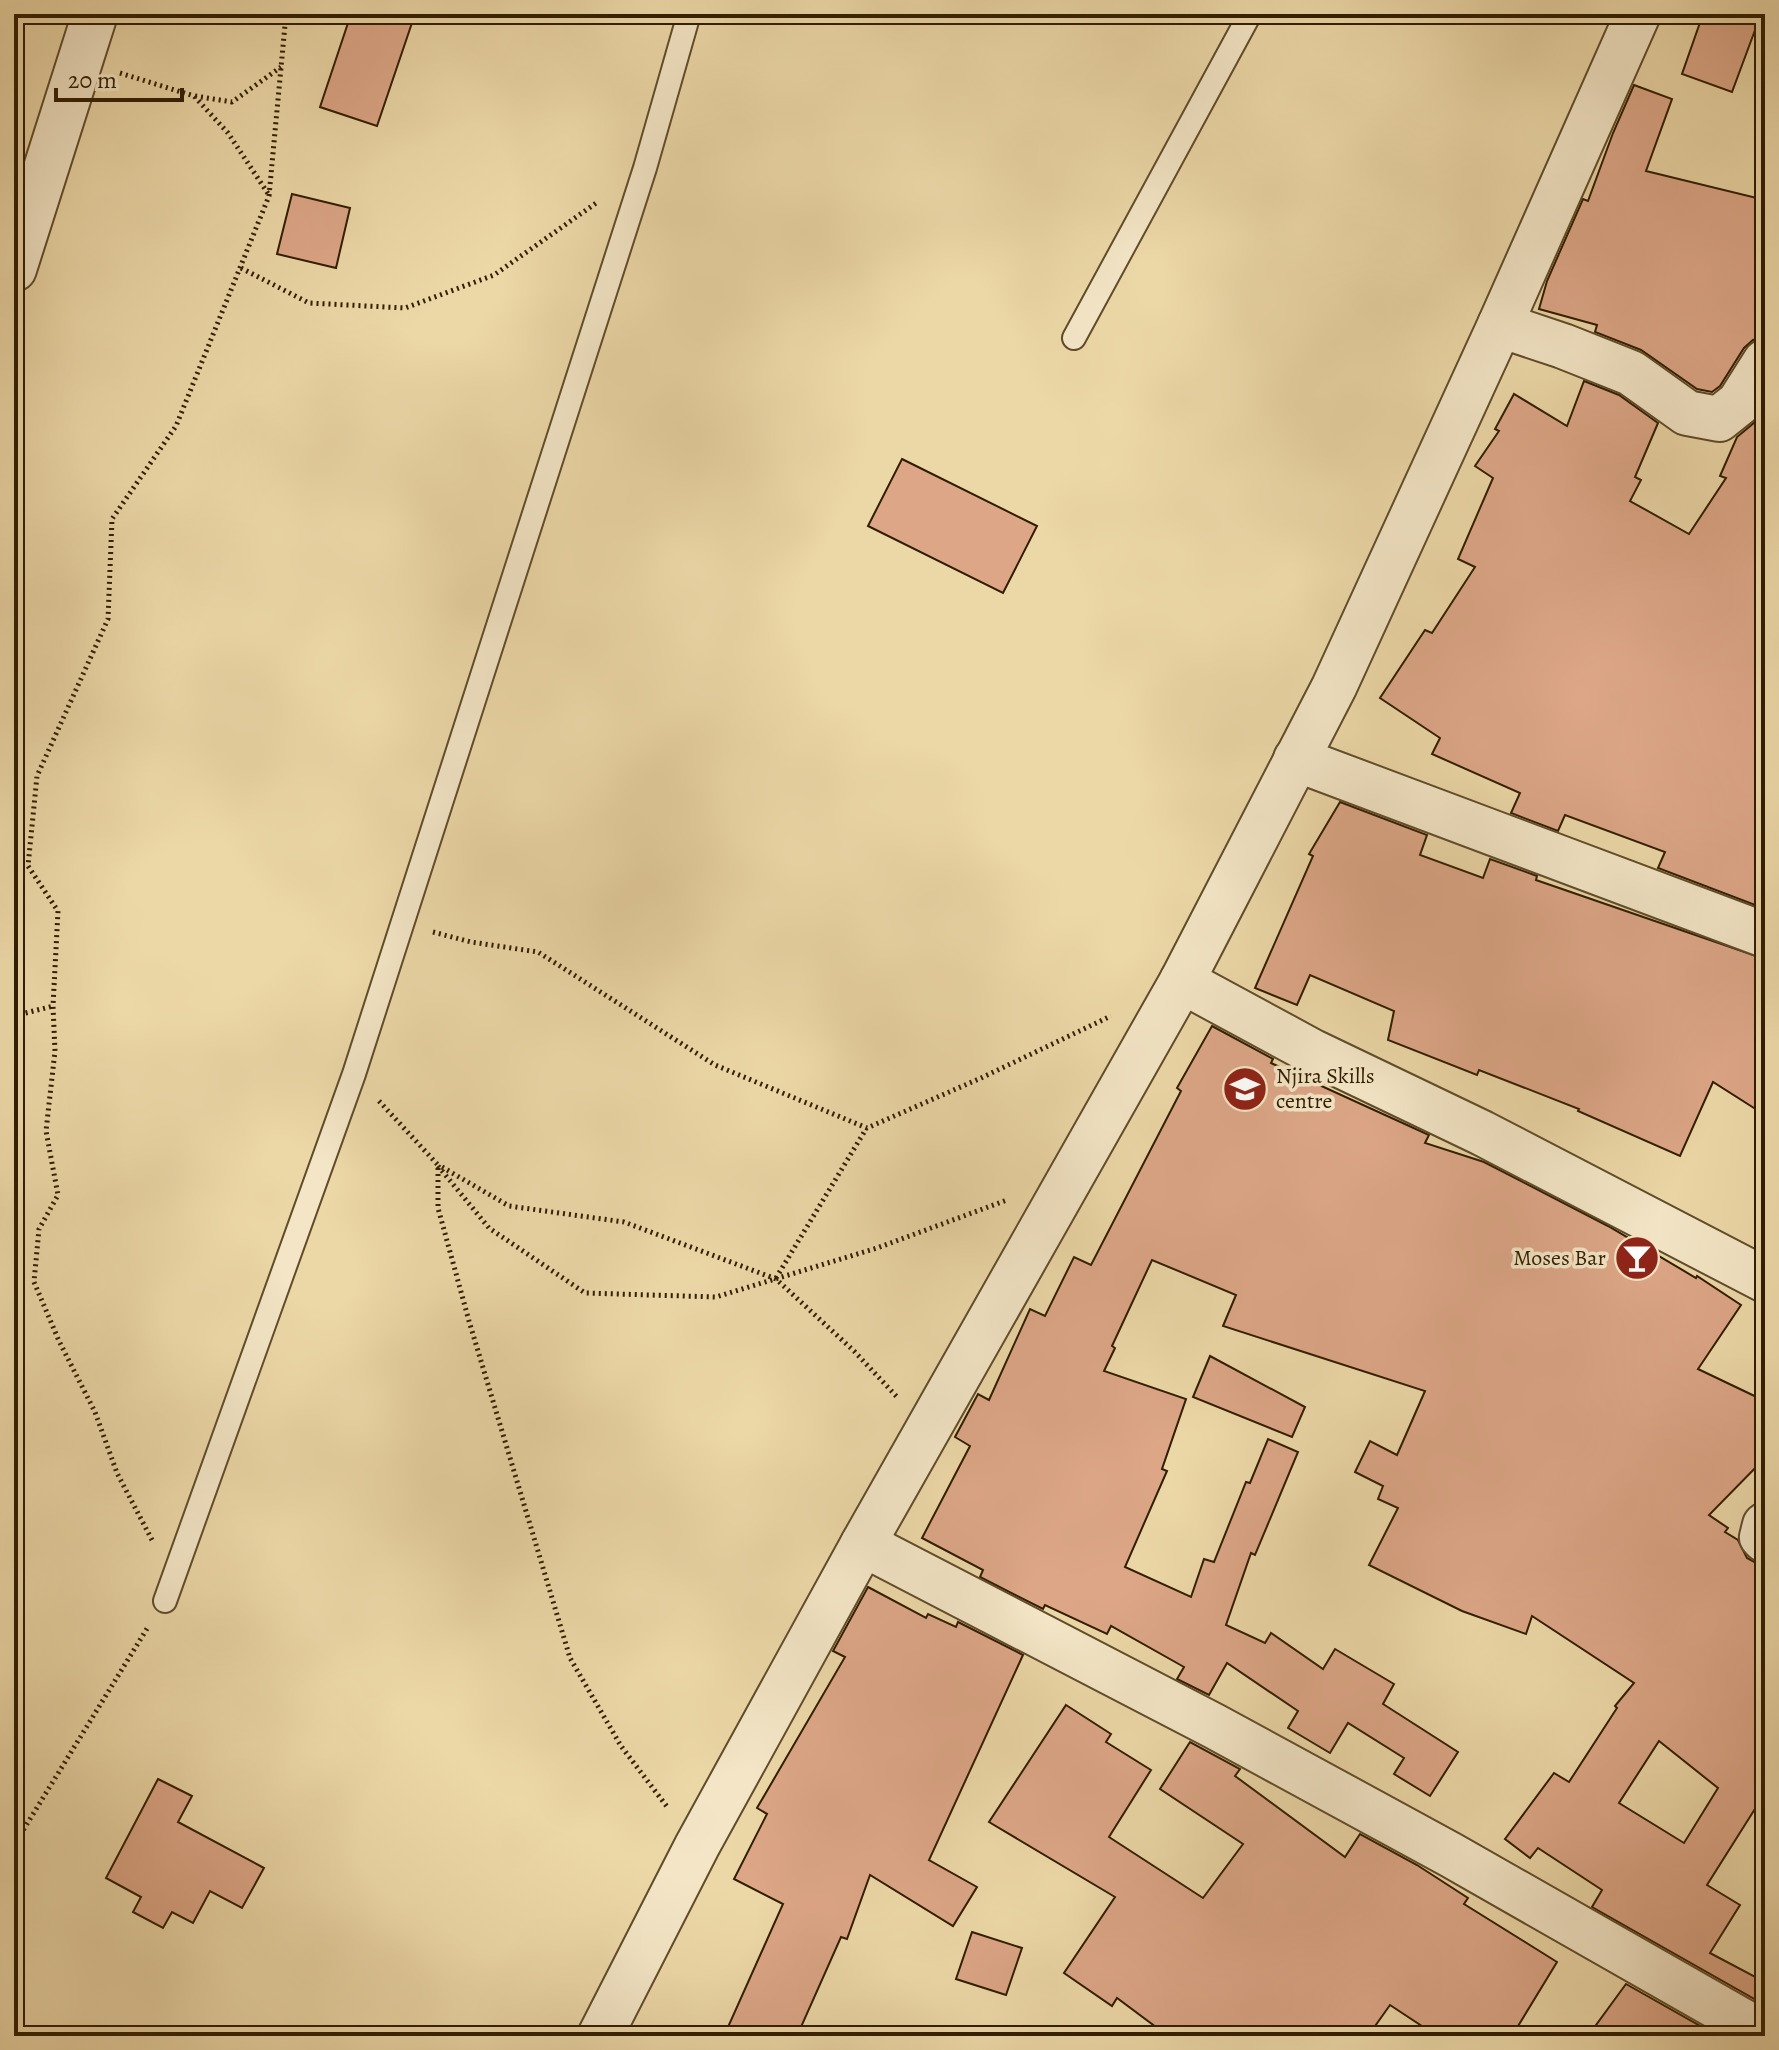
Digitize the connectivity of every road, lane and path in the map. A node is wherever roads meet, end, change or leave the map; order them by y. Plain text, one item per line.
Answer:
1 (95, 14) edge
2 (286, 14) edge
3 (689, 14) edge
4 (1250, 14) edge
5 (1638, 14) edge
6 (79, 63) junction
7 (281, 67) junction
8 (194, 96) junction
9 (645, 168) junction
10 (269, 196) junction
11 (241, 268) junction
12 (14, 269) edge
13 (1500, 325) junction
14 (1074, 338) dead end
15 (1765, 362) edge
16 (1296, 759) junction
17 (401, 924) junction
18 (1765, 935) edge
19 (1182, 981) junction
20 (53, 1006) junction
21 (1124, 1009) dead end
22 (14, 1016) edge
23 (354, 1074) junction
24 (867, 1128) junction
25 (438, 1165) junction
26 (1074, 1175) junction
27 (776, 1279) junction
28 (1765, 1280) edge
29 (927, 1430) junction
30 (1765, 1525) edge
31 (1765, 1540) edge
32 (863, 1544) junction
33 (165, 1601) junction
34 (14, 1845) edge
35 (697, 1846) junction
36 (1765, 2034) edge
37 (600, 2036) edge

1 - 6 street
2 - 7 path
3 - 9 lane
4 - 14 lane
5 - 13 street
6 - 8 path
6 - 12 street
7 - 8 path
7 - 10 path
8 - 10 path
9 - 11 path
9 - 17 lane
10 - 11 path
11 - 20 path
13 - 15 street
13 - 16 street
16 - 18 street
16 - 19 street
17 - 23 lane
17 - 24 path
19 - 26 street
19 - 28 street
20 - 22 path
20 - 33 path
21 - 24 path
23 - 25 path
23 - 33 lane
24 - 27 path
25 - 27 path
25 - 27 path
25 - 35 path
26 - 27 path
26 - 29 street
27 - 29 path
29 - 32 street
30 - 31 street
32 - 35 street
32 - 36 street
33 - 34 path
35 - 37 street

